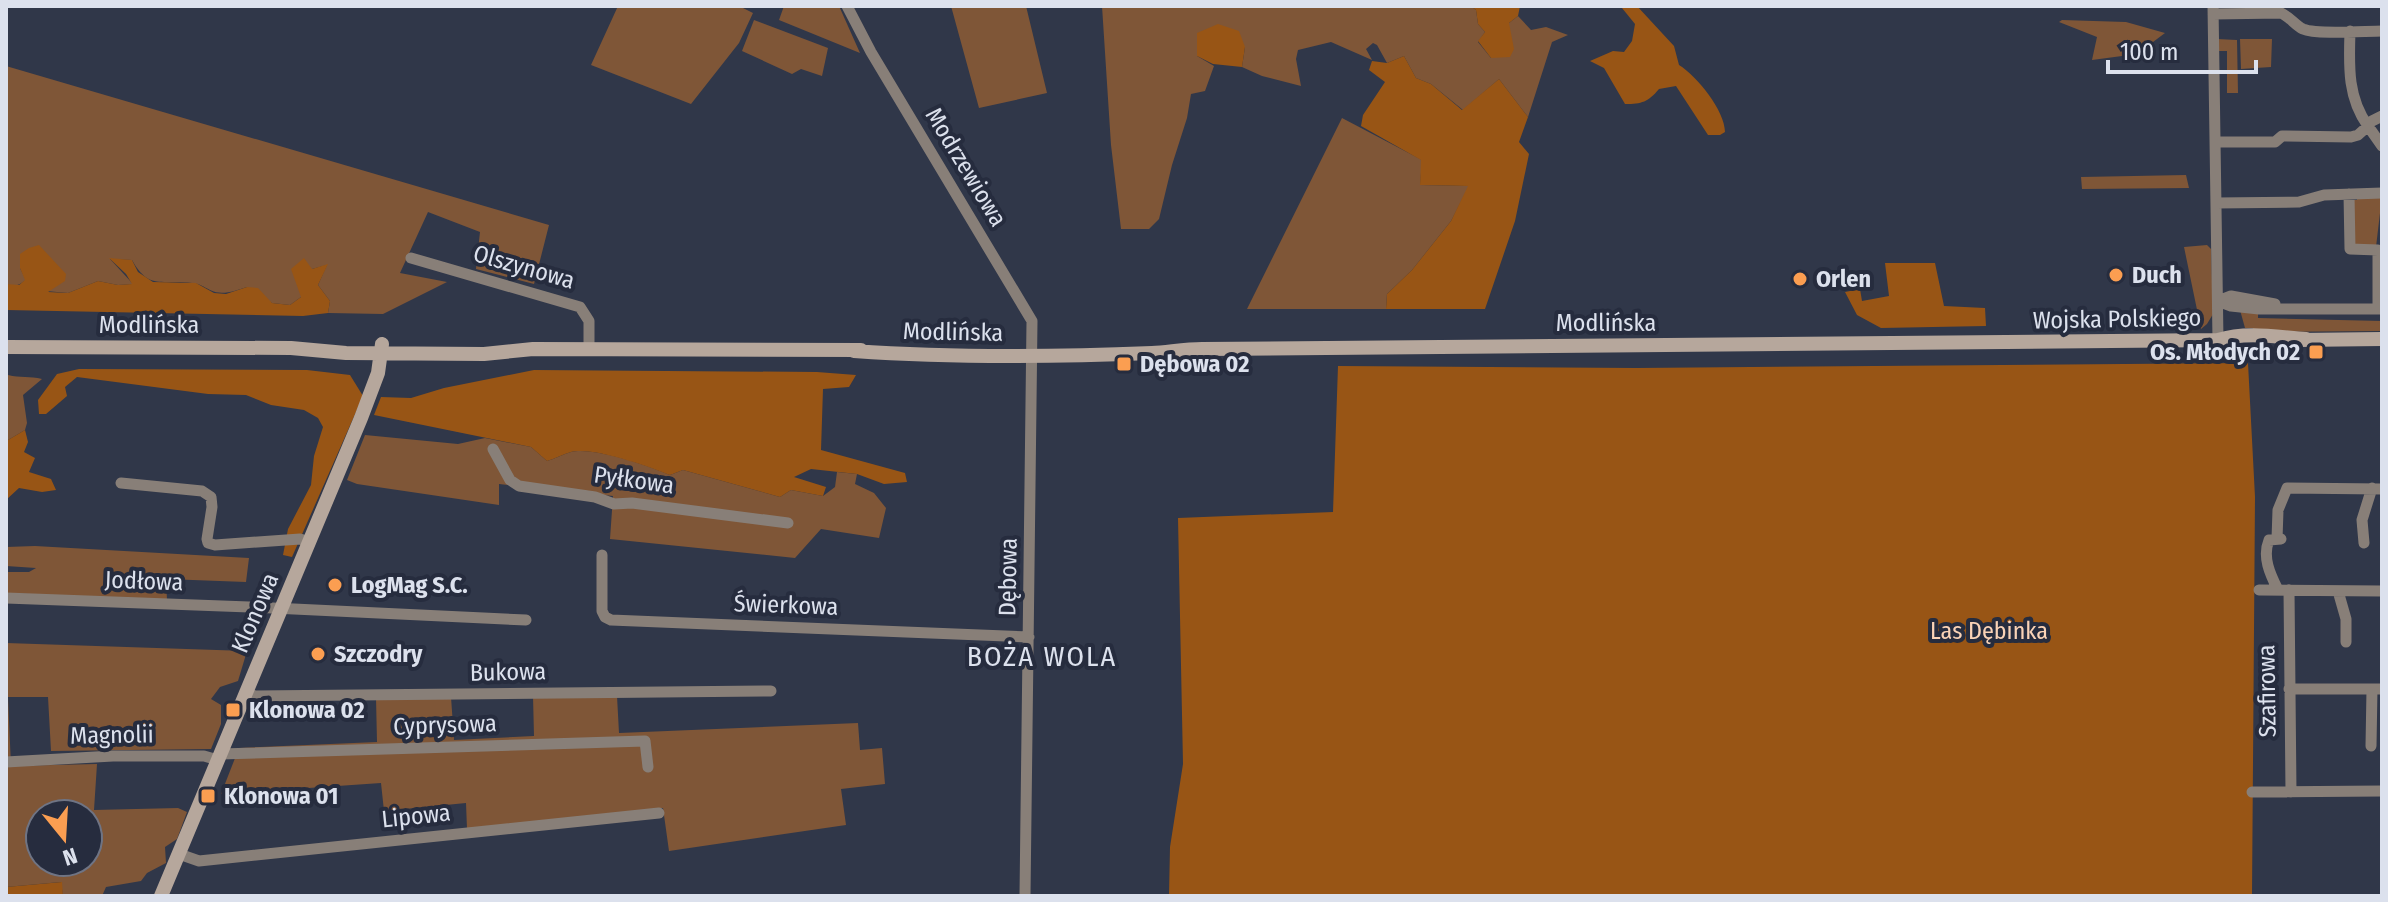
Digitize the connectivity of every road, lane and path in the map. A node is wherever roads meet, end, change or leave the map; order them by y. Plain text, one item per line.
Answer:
1 (847, 6) edge
2 (2213, 10) edge
3 (2350, 31) junction
4 (2382, 31) edge
5 (2382, 116) edge
6 (2368, 126) junction
7 (2215, 142) junction
8 (2382, 146) edge
9 (2382, 193) edge
10 (2349, 194) junction
11 (2216, 203) junction
12 (411, 258) dead end
13 (2218, 301) junction
14 (2380, 309) edge
15 (2382, 339) edge
16 (2218, 340) junction
17 (2016, 342) joint
18 (6, 347) edge
19 (381, 349) junction
20 (589, 349) junction
21 (1033, 350) junction
22 (493, 449) dead end
23 (121, 483) dead end
24 (2377, 488) edge
25 (788, 523) dead end
26 (309, 542) junction
27 (2364, 543) dead end
28 (602, 555) dead end
29 (2259, 590) dead end
30 (2283, 590) junction
31 (2338, 591) junction
32 (2382, 591) edge
33 (6, 598) edge
34 (281, 608) junction
35 (526, 620) dead end
36 (1029, 637) junction
37 (2346, 642) dead end
38 (2289, 689) junction
39 (2377, 689) edge
40 (771, 691) dead end
41 (246, 693) junction
42 (2371, 746) dead end
43 (219, 757) junction
44 (6, 762) edge
45 (648, 767) dead end
46 (2382, 791) edge
47 (2252, 792) dead end
48 (2291, 792) junction
49 (659, 813) dead end
50 (179, 854) junction
51 (161, 896) edge
52 (1025, 896) edge

1 - 21 street, Modrzewiowa
2 - 3 street
2 - 7 street
3 - 4 street
3 - 6 street
5 - 6 street
6 - 7 street
6 - 8 street
7 - 11 street
9 - 10 street
10 - 11 street
10 - 14 street
11 - 13 street
12 - 20 street, Olszynowa
13 - 14 street, Wojska Polskiego
13 - 16 street
15 - 16 main road, Wojska Polskiego
16 - 17 main road, Wojska Polskiego
17 - 21 main road, Modlińska
18 - 19 main road, Modlińska
19 - 20 main road, Modlińska
19 - 26 main road, Klonowa
20 - 21 main road, Modlińska
21 - 36 street, Dębowa
22 - 25 street, Pyłkowa
23 - 26 street
24 - 27 street
24 - 30 street, Szafirowa
26 - 34 main road, Klonowa
28 - 36 street, Świerkowa
29 - 30 street
30 - 31 street
30 - 38 street, Szafirowa
31 - 32 street
31 - 37 street
33 - 34 street, Jodłowa
34 - 35 street, Jodłowa
34 - 41 main road, Klonowa
36 - 52 street, Dębowa
38 - 39 street
38 - 48 street, Szafirowa
39 - 42 street
40 - 41 street, Bukowa
41 - 43 main road, Klonowa
43 - 44 street, Magnolii
43 - 45 street, Cyprysowa
43 - 50 main road, Klonowa
46 - 48 street
47 - 48 street
49 - 50 street, Lipowa
50 - 51 main road, Klonowa

